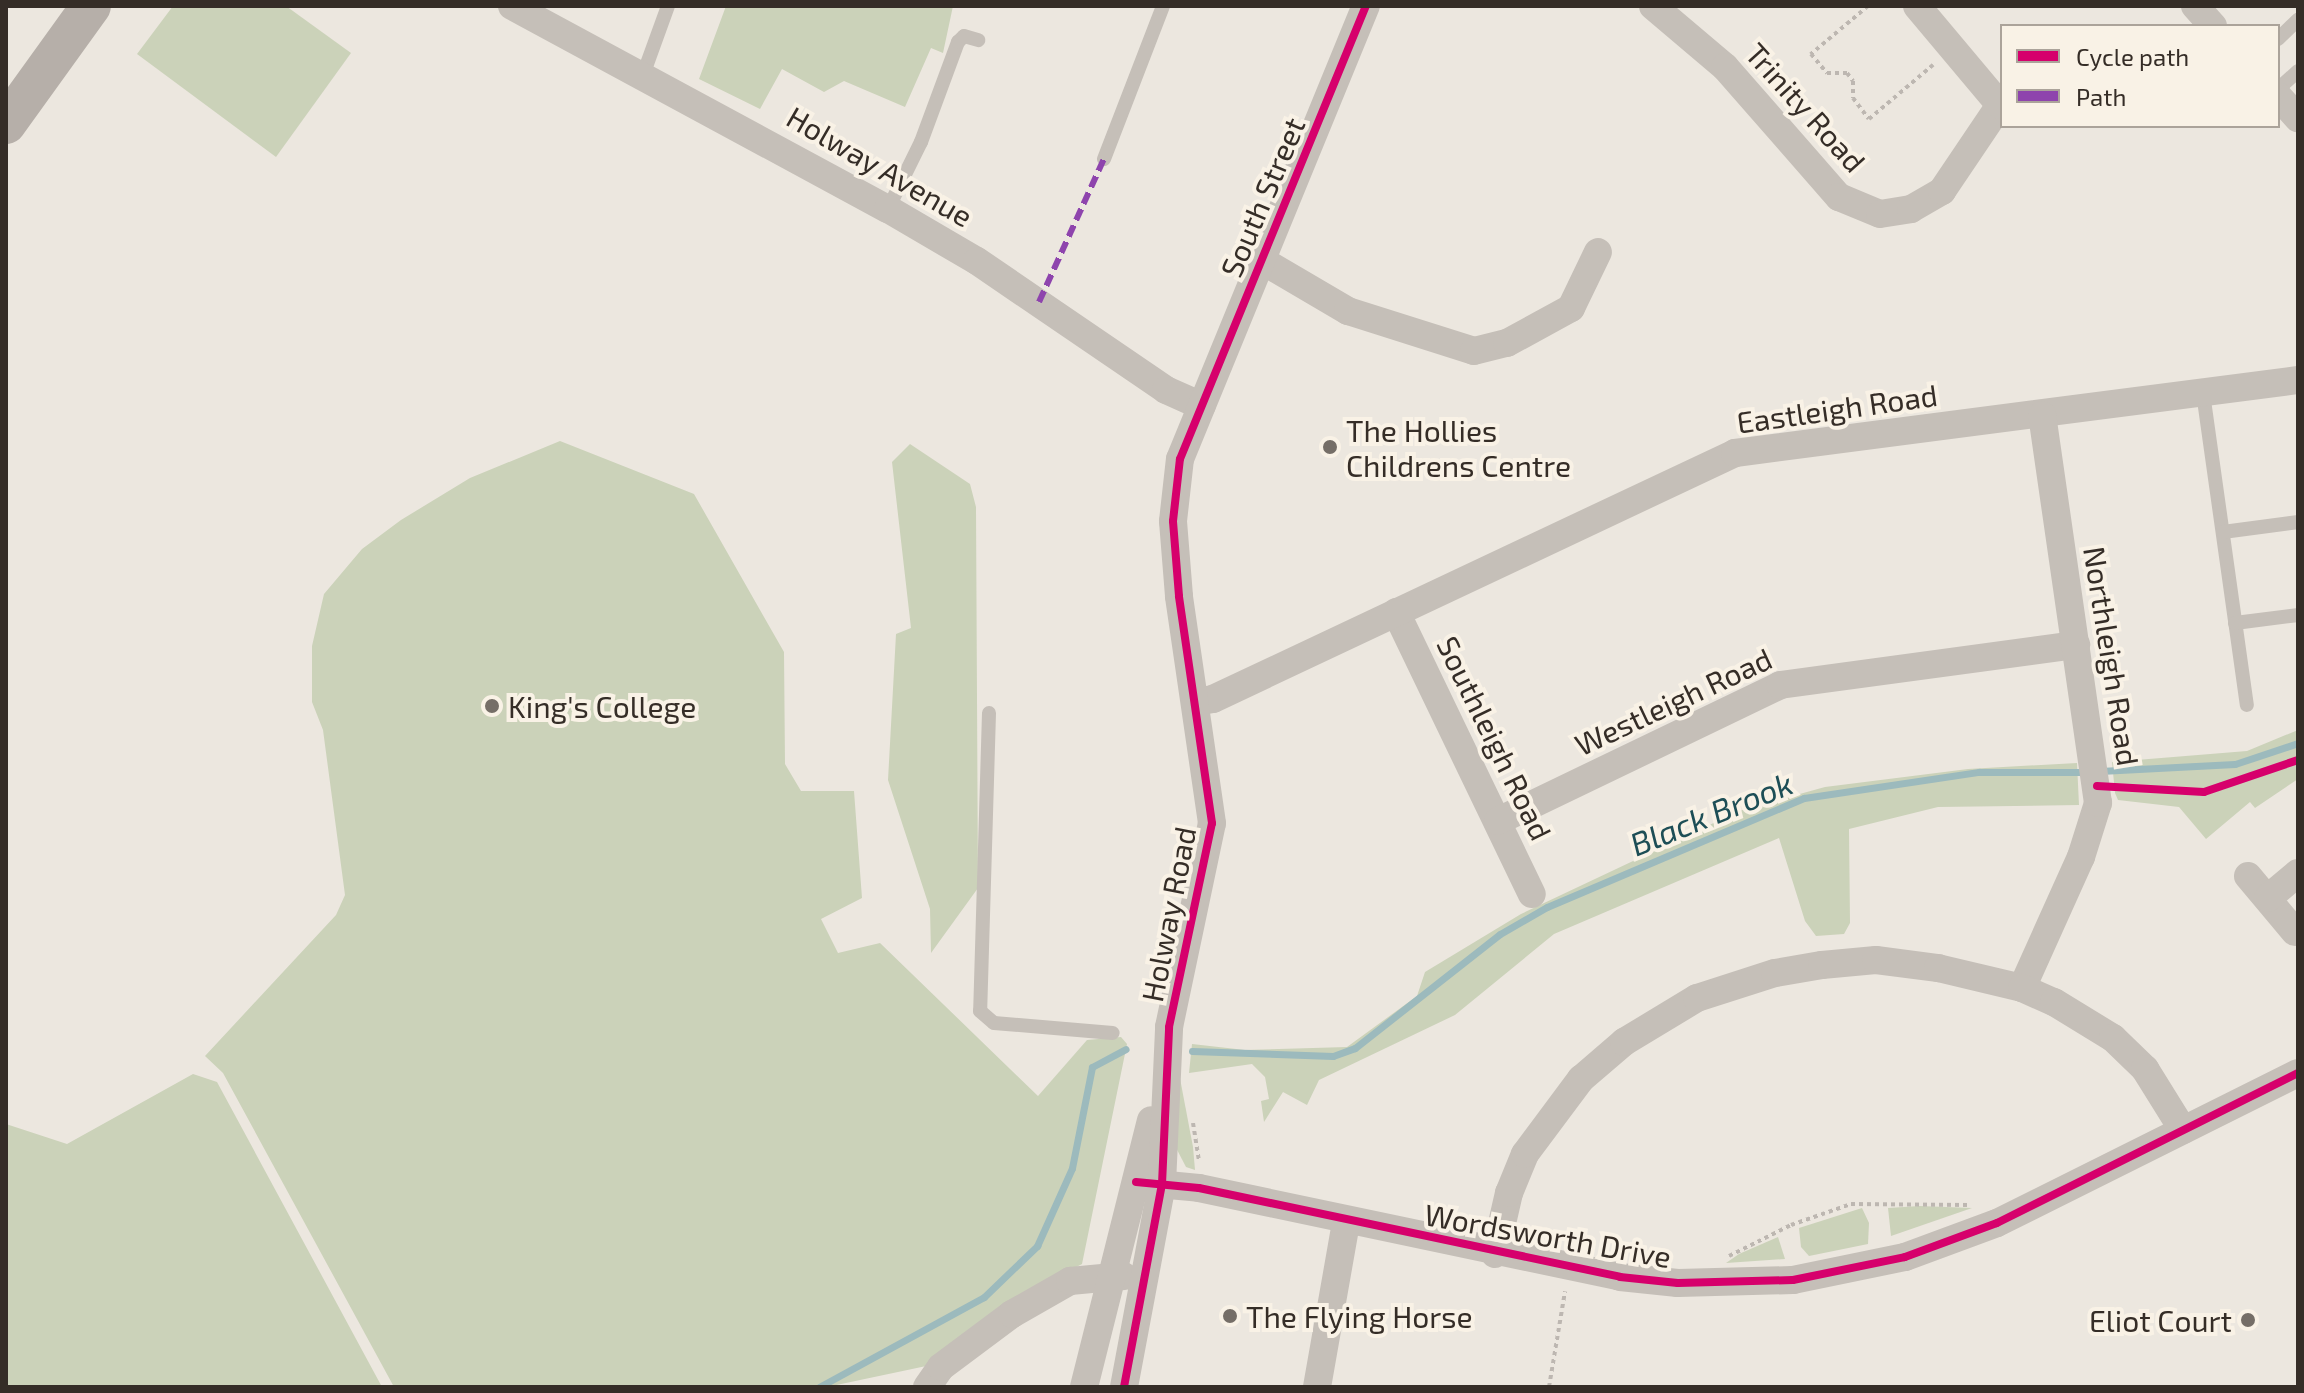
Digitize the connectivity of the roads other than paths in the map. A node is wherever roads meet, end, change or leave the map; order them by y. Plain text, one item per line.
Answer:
1 (91, 6) edge
2 (512, 6) edge
3 (668, 6) edge
4 (1163, 6) edge
5 (1366, 6) edge
6 (1653, 6) edge
7 (2195, 6) edge
8 (1928, 10) edge
9 (2298, 20) edge
10 (2211, 24) edge
11 (2280, 37) edge
12 (978, 40) dead end
13 (2298, 71) edge
14 (643, 75) junction
15 (2280, 87) edge
16 (2280, 98) edge
17 (2298, 118) edge
18 (6, 124) edge
19 (1104, 159) dead end
20 (888, 209) junction
21 (1598, 252) dead end
22 (1261, 260) junction
23 (2298, 380) edge
24 (2203, 393) junction
25 (1202, 406) junction
26 (2042, 415) junction
27 (2298, 522) edge
28 (2223, 532) junction
29 (1396, 612) junction
30 (2298, 615) edge
31 (2235, 623) junction
32 (2076, 645) junction
33 (1196, 702) junction
34 (2247, 705) dead end
35 (989, 713) dead end
36 (1498, 821) junction
37 (2298, 873) edge
38 (2248, 876) dead end
39 (1532, 894) dead end
40 (2268, 898) junction
41 (2295, 932) dead end
42 (2022, 988) junction
43 (1113, 1033) dead end
44 (2298, 1073) edge
45 (2183, 1130) junction
46 (1149, 1183) junction
47 (1346, 1222) junction
48 (1495, 1254) junction
49 (1108, 1274) junction
50 (1145, 1278) junction
51 (927, 1387) edge
52 (1084, 1387) edge
53 (1124, 1387) edge
54 (1317, 1387) edge

1 - 18 main road
2 - 14 street, Holway Avenue
3 - 14 lane
4 - 19 lane
5 - 22 street, South Street
6 - 8 street, Trinity Road
7 - 10 street
9 - 11 lane
12 - 20 lane
13 - 15 lane
14 - 20 street, Holway Avenue
16 - 17 street
20 - 25 street, Holway Avenue
21 - 22 street, South Street
22 - 25 street, South Street
23 - 24 street, Eastleigh Road
24 - 26 street, Eastleigh Road
24 - 28 lane
25 - 33 street, Holway Road
26 - 29 street, Eastleigh Road
26 - 32 street, Northleigh Road
27 - 28 lane
28 - 31 lane
29 - 33 street, Eastleigh Road
29 - 36 street, Southleigh Road
30 - 31 lane
31 - 34 lane
32 - 36 street, Westleigh Road
32 - 42 street, Northleigh Road
33 - 46 street, Holway Road
35 - 43 lane
36 - 39 street, Southleigh Road
37 - 40 street
38 - 40 street
40 - 41 street
42 - 45 street
42 - 48 street
44 - 45 street, Wordsworth Drive
45 - 48 street, Wordsworth Drive
46 - 47 street, Wordsworth Drive
46 - 49 street, Holway Road
46 - 50 street, Holway Road
47 - 48 street, Wordsworth Drive
47 - 54 street
49 - 50 street
49 - 51 street
49 - 52 street, Holway Road
50 - 53 street, Holway Road

